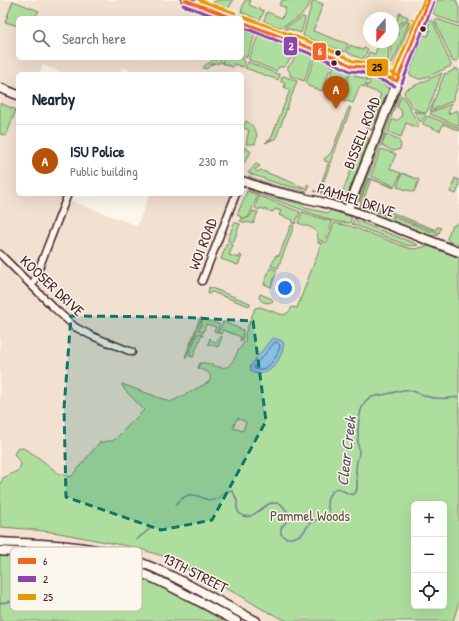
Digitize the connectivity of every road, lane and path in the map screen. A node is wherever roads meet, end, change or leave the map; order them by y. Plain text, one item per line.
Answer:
1 (185, 0) edge
2 (428, 0) edge
3 (228, 16) edge
4 (244, 23) edge
5 (397, 81) junction
6 (0, 88) edge
7 (16, 93) edge
8 (244, 182) edge
9 (67, 196) edge
10 (235, 196) edge
11 (348, 210) junction
12 (459, 252) edge
13 (0, 254) edge
14 (202, 281) dead end
15 (32, 286) junction
16 (132, 352) dead end
17 (0, 542) edge
18 (75, 547) edge
19 (0, 552) edge
20 (10, 553) edge
21 (142, 564) edge
22 (142, 574) edge
23 (236, 621) edge
24 (256, 621) edge

1 - 3 street
2 - 5 main road, BISSELL ROAD
4 - 5 street
5 - 11 main road, BISSELL ROAD
6 - 7 main road
8 - 11 main road, PAMMEL DRIVE
9 - 15 street
10 - 14 street, WOI ROAD
11 - 12 main road, PAMMEL DRIVE
13 - 15 street, KOOSER DRIVE
15 - 16 street, KOOSER DRIVE
17 - 18 main road, 13TH STREET
19 - 20 main road, 13TH STREET
21 - 24 main road, 13TH STREET
22 - 23 main road, 13TH STREET

